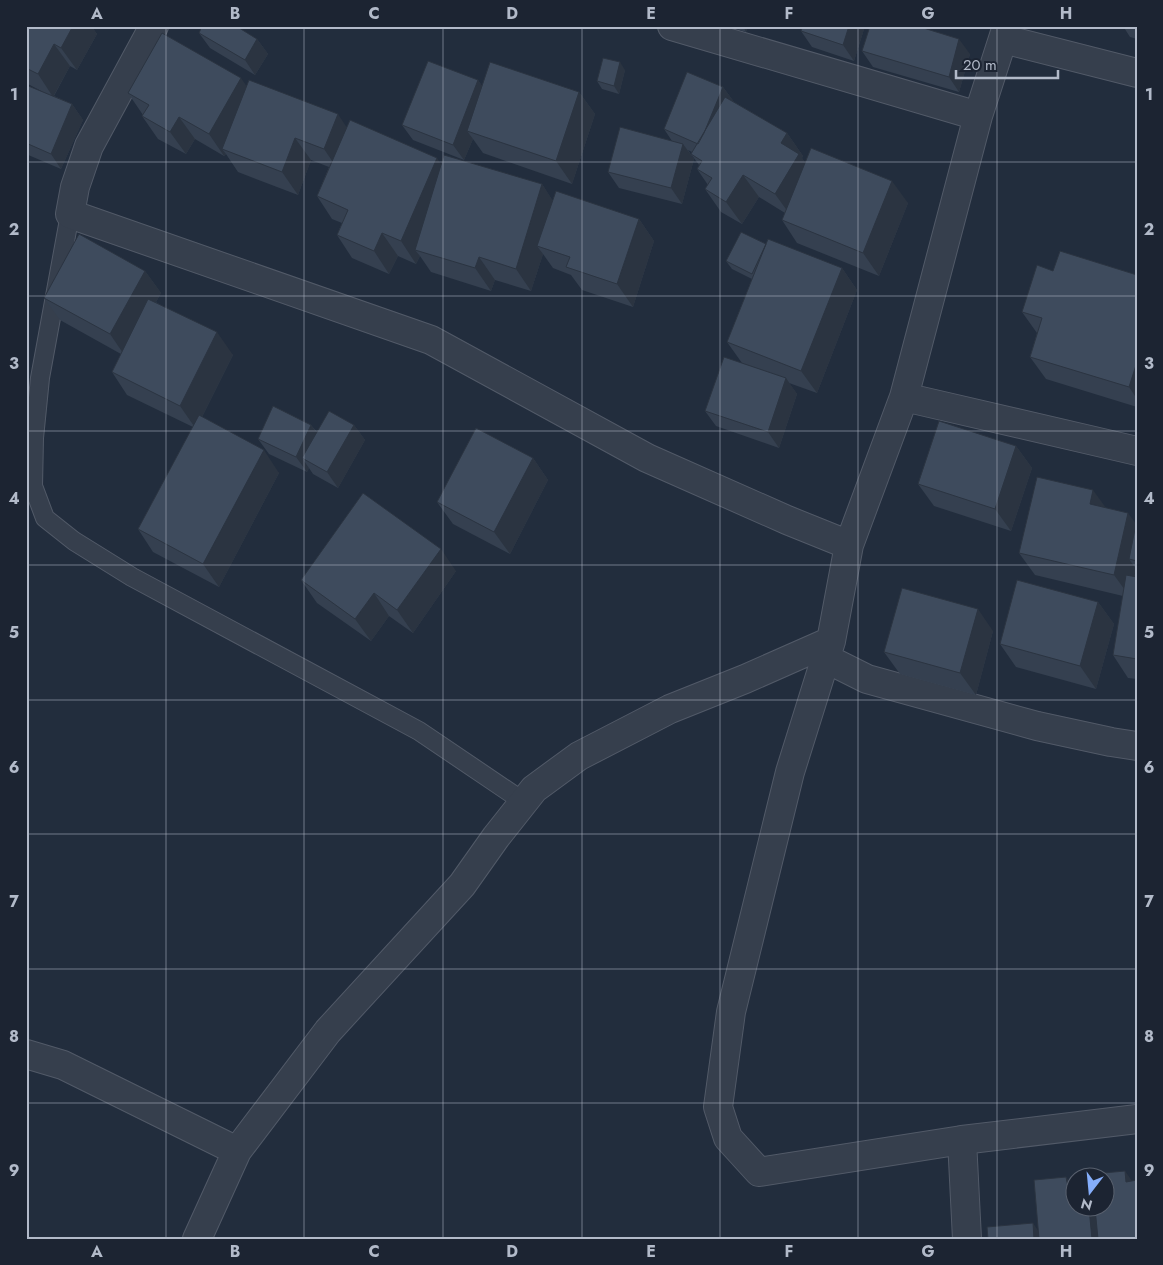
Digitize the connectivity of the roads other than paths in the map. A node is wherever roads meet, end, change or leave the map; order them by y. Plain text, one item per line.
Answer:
1 (154, 26) edge
2 (672, 26) edge
3 (1005, 33) edge
4 (1137, 73) edge
5 (978, 116) junction
6 (70, 214) junction
7 (904, 397) junction
8 (1137, 451) edge
9 (849, 545) junction
10 (828, 649) junction
11 (1137, 746) edge
12 (524, 802) junction
13 (26, 1054) edge
14 (1137, 1119) edge
15 (962, 1140) junction
16 (237, 1151) junction
17 (197, 1239) edge
18 (968, 1239) edge

1 - 6 street
2 - 5 street
3 - 4 street
3 - 5 street
5 - 7 street
6 - 9 street
6 - 12 lane
7 - 8 street
7 - 9 street
9 - 10 street
10 - 11 street
10 - 12 street
10 - 15 street
12 - 16 street
13 - 16 street
14 - 15 street
15 - 18 street
16 - 17 street

